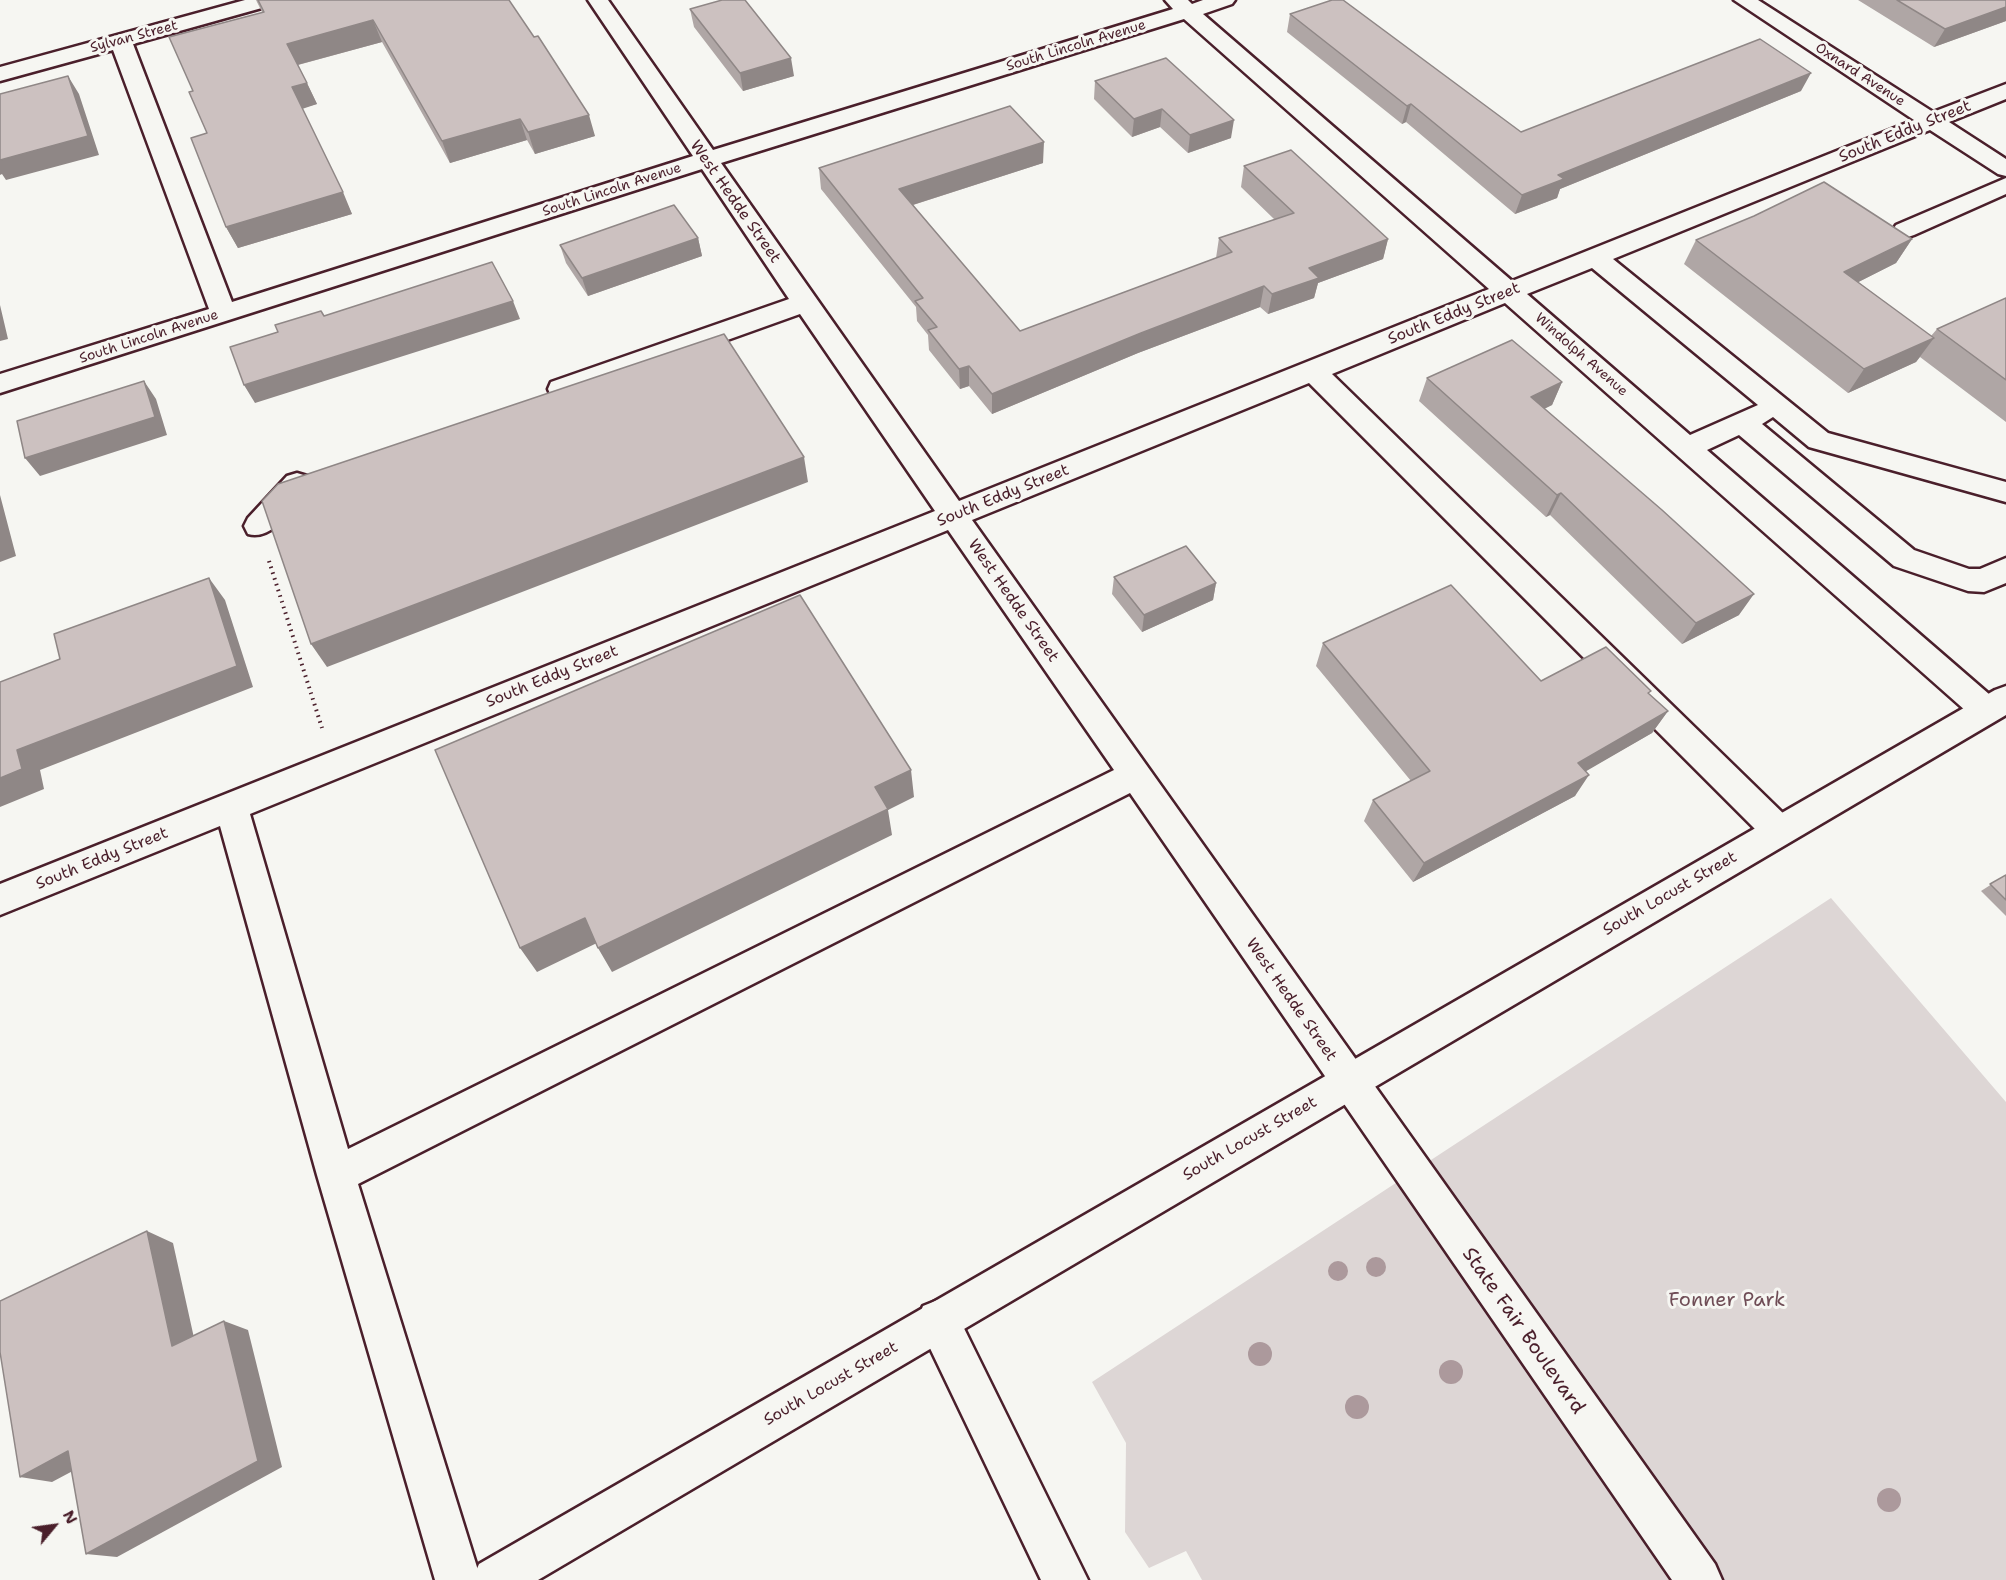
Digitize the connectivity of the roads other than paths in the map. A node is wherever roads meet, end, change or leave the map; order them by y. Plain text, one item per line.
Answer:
1 (269, 0) edge
2 (598, 0) edge
3 (1225, 0) edge
4 (1744, 0) edge
5 (1182, 6) edge
6 (121, 41) junction
7 (0, 74) edge
8 (2006, 91) edge
9 (1932, 121) junction
10 (706, 160) junction
11 (2006, 169) edge
12 (2006, 185) edge
13 (1905, 230) dead end
14 (1595, 257) junction
15 (1509, 292) junction
16 (805, 303) junction
17 (223, 314) junction
18 (1313, 371) junction
19 (0, 384) edge
20 (534, 399) edge
21 (1777, 406) junction
22 (1742, 422) junction
23 (1687, 448) junction
24 (319, 475) edge
25 (2006, 492) edge
26 (954, 516) junction
27 (258, 526) road end
28 (2006, 569) edge
29 (1996, 704) edge
30 (1134, 775) junction
31 (231, 807) junction
32 (1779, 831) junction
33 (0, 900) edge
34 (1348, 1082) junction
35 (336, 1175) junction
36 (938, 1321) junction
37 (458, 1580) edge
38 (495, 1580) edge
39 (1065, 1580) edge
40 (1699, 1580) edge

1 - 6 street, Sylvan Street
2 - 10 street, West Hedde Street
3 - 5 street, South Lincoln Avenue
4 - 9 street, Oxnard Avenue
5 - 10 street, South Lincoln Avenue
5 - 15 street, Windolph Avenue
6 - 7 street, Sylvan Street
6 - 17 street
8 - 9 street, South Eddy Street
9 - 11 street, Oxnard Avenue
9 - 14 street, South Eddy Street
10 - 16 street, West Hedde Street
10 - 17 street, South Lincoln Avenue
12 - 13 street
14 - 15 street, South Eddy Street
14 - 21 street
15 - 18 street, South Eddy Street
15 - 23 street, Windolph Avenue
16 - 20 street
16 - 26 street, West Hedde Street
17 - 19 street, South Lincoln Avenue
18 - 26 street, South Eddy Street
18 - 32 street
21 - 22 street
21 - 25 street
22 - 23 street
22 - 28 street
23 - 29 street, Windolph Avenue
24 - 27 street
26 - 30 street, West Hedde Street
26 - 31 street, South Eddy Street
29 - 32 street, South Locust Street
30 - 34 street, West Hedde Street
30 - 35 street
31 - 33 street, South Eddy Street
31 - 35 street
32 - 34 street, South Locust Street
34 - 36 street, South Locust Street
34 - 40 street, State Fair Boulevard
35 - 37 street
36 - 38 street, South Locust Street
36 - 39 street

